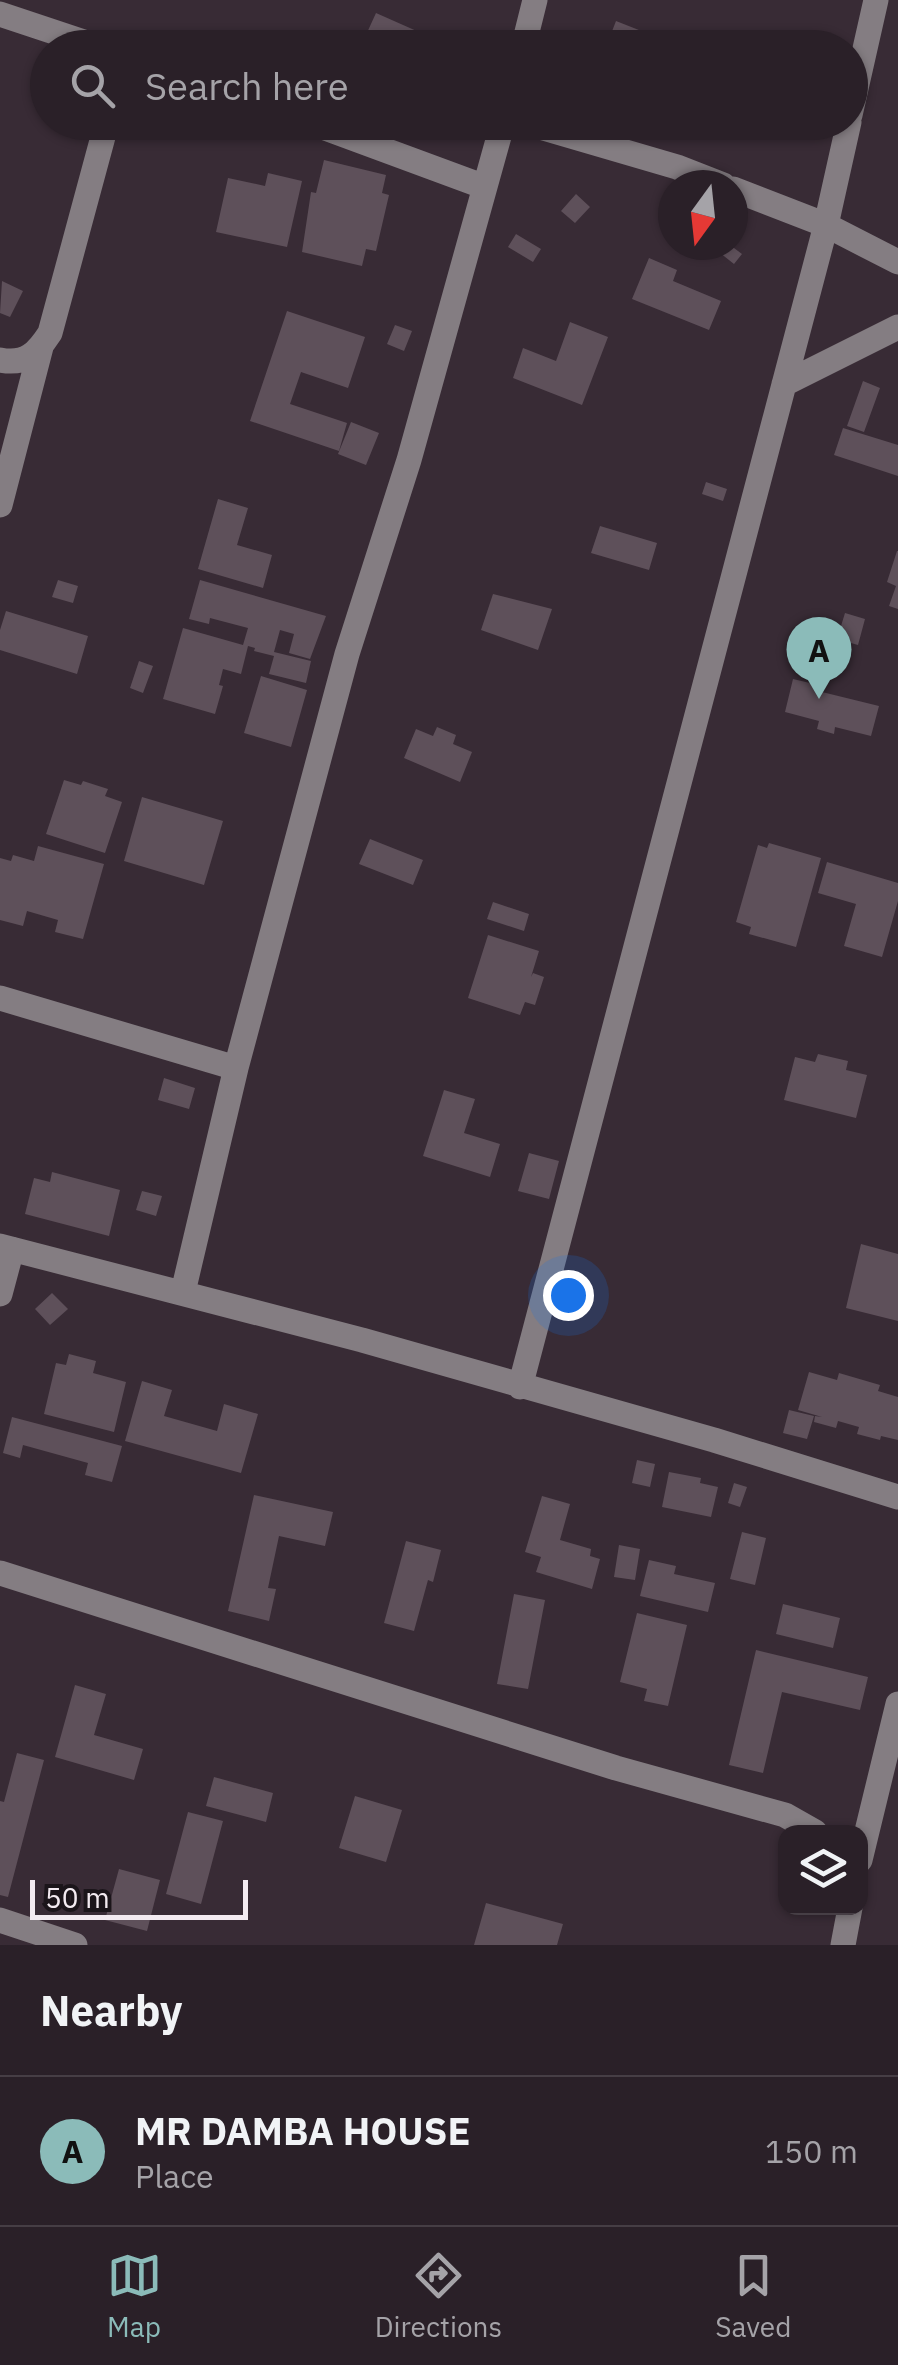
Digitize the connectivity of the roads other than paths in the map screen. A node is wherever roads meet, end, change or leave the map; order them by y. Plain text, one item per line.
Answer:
1 (535, 0) edge
2 (876, 0) edge
3 (0, 14) edge
4 (48, 30) edge
5 (527, 30) edge
6 (868, 37) edge
7 (102, 140) edge
8 (358, 140) edge
9 (498, 140) edge
10 (585, 140) edge
11 (845, 140) edge
12 (686, 170) edge
13 (485, 187) junction
14 (748, 195) edge
15 (826, 225) junction
16 (898, 262) edge
17 (898, 328) edge
18 (41, 347) junction
19 (0, 360) edge
20 (784, 384) junction
21 (0, 506) edge
22 (0, 998) edge
23 (236, 1068) junction
24 (6, 1248) edge
25 (182, 1292) junction
26 (0, 1294) edge
27 (520, 1387) junction
28 (898, 1497) edge
29 (0, 1573) edge
30 (898, 1704) edge
31 (802, 1825) edge
32 (868, 1827) edge
33 (849, 1915) edge
34 (0, 1920) edge
35 (75, 1945) edge
36 (843, 1945) edge

1 - 5 street
2 - 6 street
3 - 4 street
7 - 18 street
8 - 13 street
9 - 13 street
10 - 12 street
11 - 15 street
13 - 23 street
14 - 15 street
15 - 16 street
15 - 20 street
17 - 20 street
18 - 19 street
18 - 21 street
20 - 27 street
22 - 23 street
23 - 25 street
24 - 25 street
24 - 26 street
25 - 27 street
27 - 28 street
29 - 31 street
30 - 32 street
33 - 36 street
34 - 35 street

